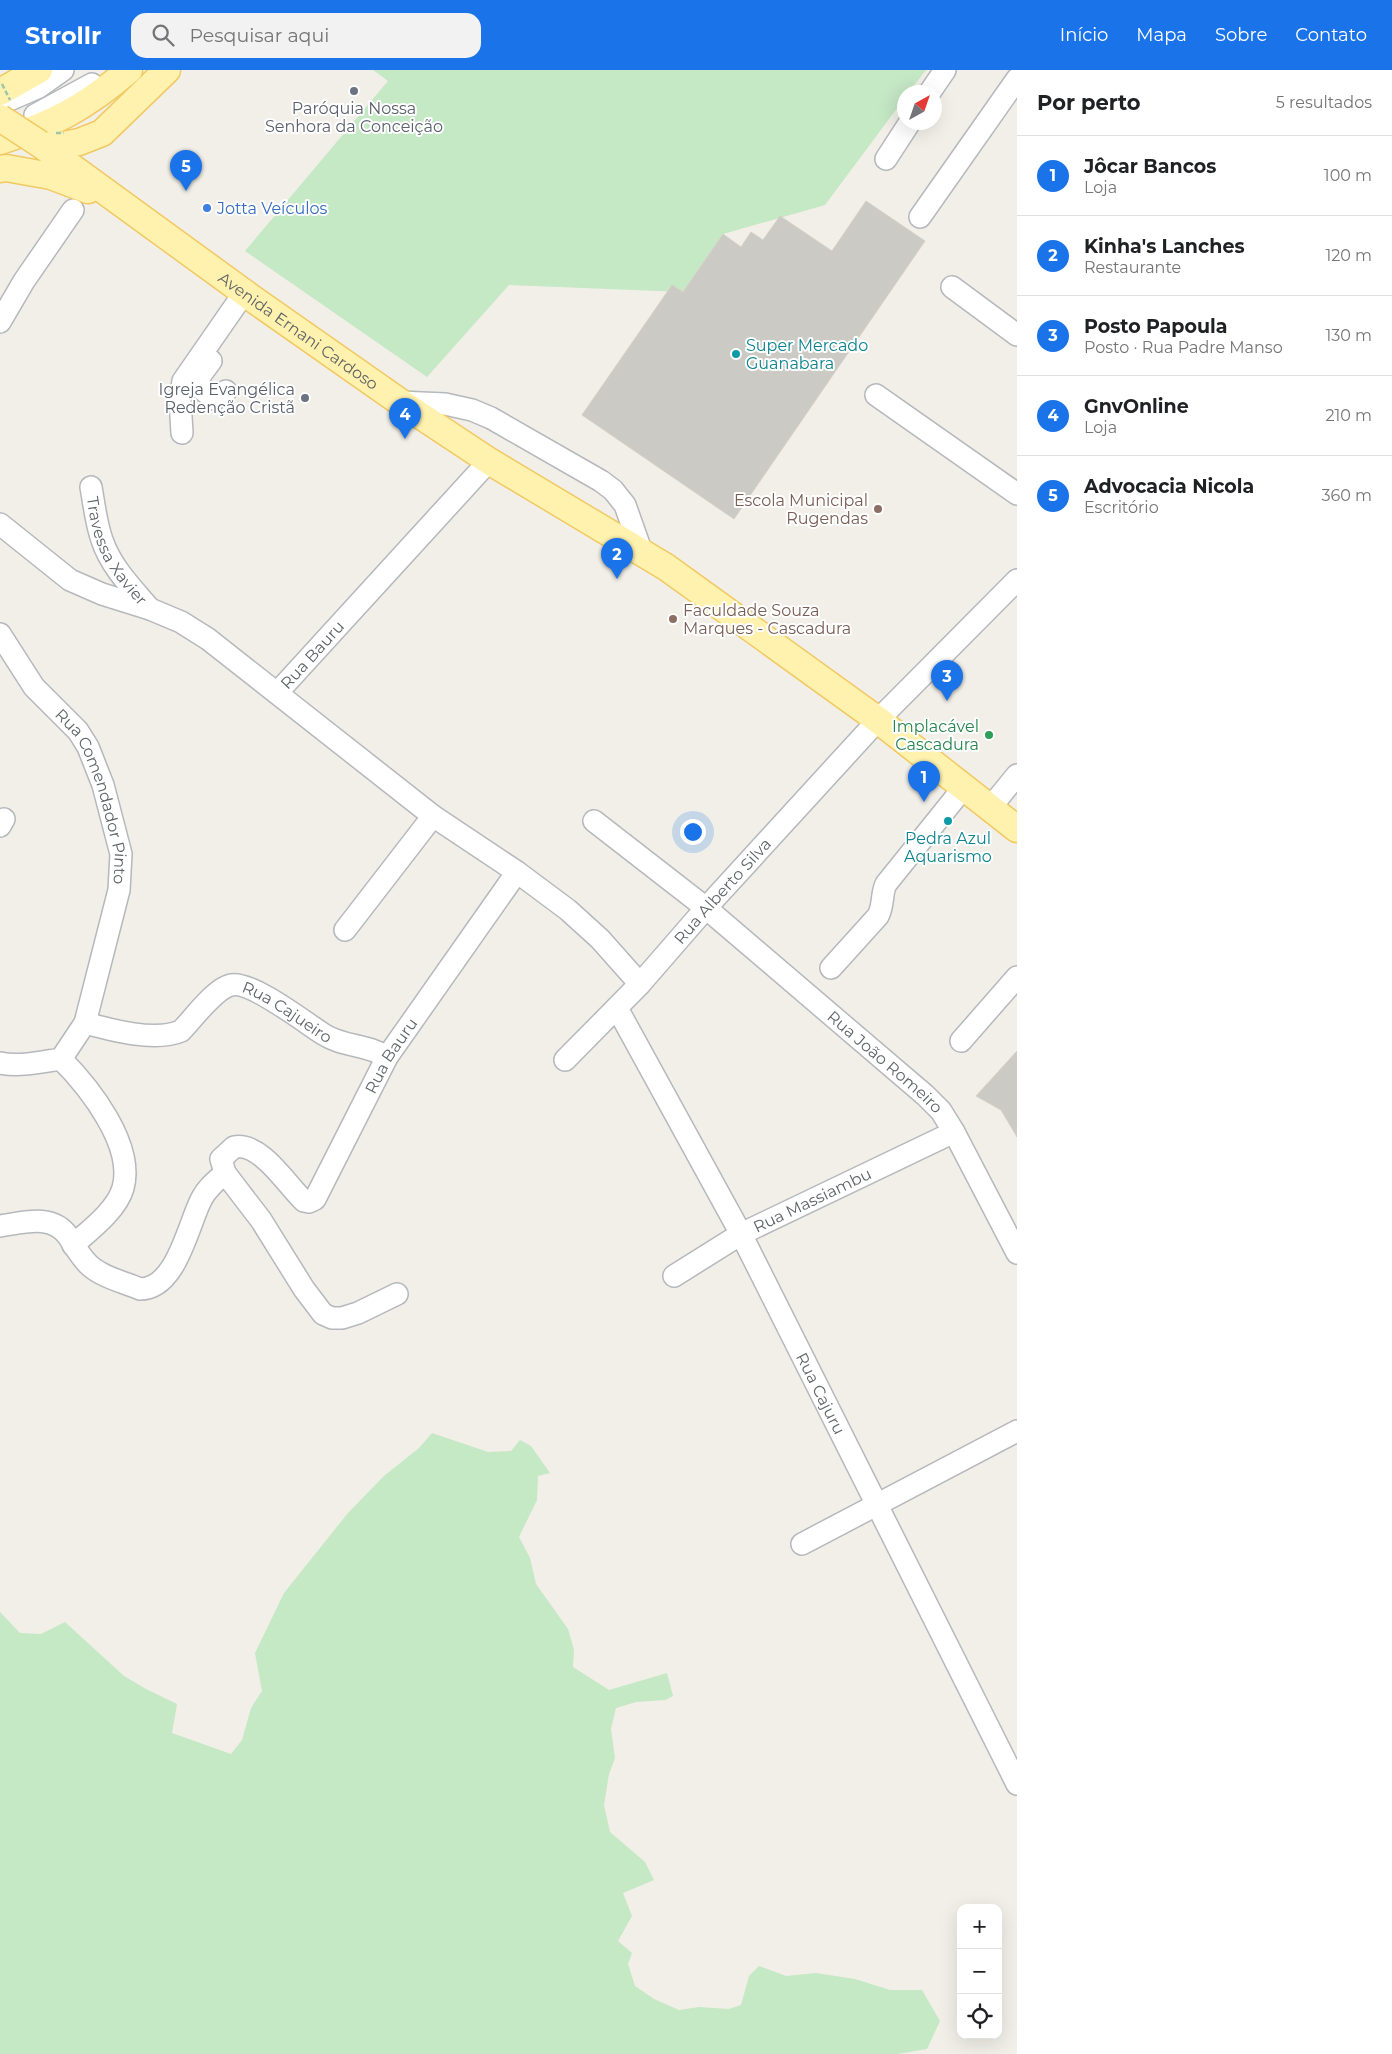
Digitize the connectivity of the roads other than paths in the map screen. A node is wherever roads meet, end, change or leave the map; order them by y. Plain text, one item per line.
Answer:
1 (39, 70) edge
2 (63, 70) edge
3 (111, 70) edge
4 (129, 70) edge
5 (167, 70) edge
6 (945, 70) edge
7 (1017, 79) edge
8 (935, 85) edge
9 (0, 92) edge
10 (0, 104) edge
11 (0, 118) edge
12 (0, 129) edge
13 (905, 130) edge
14 (0, 141) edge
15 (43, 146) junction
16 (886, 160) dead end
17 (0, 169) edge
18 (119, 202) junction
19 (73, 210) dead end
20 (920, 217) dead end
21 (952, 287) dead end
22 (249, 296) junction
23 (0, 322) edge
24 (1017, 335) edge
25 (226, 391) dead end
26 (876, 395) dead end
27 (400, 402) junction
28 (182, 433) dead end
29 (489, 460) junction
30 (91, 487) dead end
31 (1017, 494) edge
32 (0, 524) edge
33 (642, 553) junction
34 (1017, 580) edge
35 (150, 609) junction
36 (0, 634) edge
37 (277, 693) junction
38 (878, 720) junction
39 (1017, 775) edge
40 (964, 787) junction
41 (990, 808) junction
42 (433, 816) junction
43 (594, 821) dead end
44 (1017, 829) edge
45 (517, 872) junction
46 (706, 908) junction
47 (345, 930) dead end
48 (830, 968) dead end
49 (1017, 977) edge
50 (640, 984) junction
51 (618, 1008) junction
52 (85, 1023) junction
53 (961, 1040) dead end
54 (387, 1057) junction
55 (61, 1059) junction
56 (565, 1060) dead end
57 (0, 1063) edge
58 (954, 1132) junction
59 (226, 1173) junction
60 (0, 1226) edge
61 (741, 1234) junction
62 (73, 1245) junction
63 (1017, 1253) edge
64 (674, 1276) dead end
65 (397, 1294) dead end
66 (1017, 1430) edge
67 (876, 1504) junction
68 (802, 1544) dead end
69 (1017, 1784) edge

1 - 9 main road
2 - 10 street
3 - 12 street
4 - 14 main road
5 - 15 main road
6 - 8 street
7 - 20 street
11 - 15 main road, Avenida Ernani Cardoso, bridge
13 - 16 street
15 - 18 main road, Avenida Ernani Cardoso
17 - 18 main road
18 - 22 main road, Avenida Ernani Cardoso
19 - 23 street
21 - 24 street
22 - 25 street
22 - 27 main road, Avenida Ernani Cardoso
22 - 28 street
26 - 31 street
27 - 29 main road, Avenida Ernani Cardoso
27 - 33 street
29 - 33 main road, Avenida Ernani Cardoso
29 - 37 street, Rua Bauru
30 - 35 street, Travessa Xavier
32 - 35 street
33 - 38 main road, Avenida Ernani Cardoso
34 - 38 street, Rua Alberto Silva
35 - 37 street
36 - 52 street, Rua Comendador Pinto
37 - 42 street, Rua Bauru
38 - 40 main road, Avenida Ernani Cardoso
38 - 46 street, Rua Alberto Silva
39 - 41 street
40 - 41 main road, Avenida Ernani Cardoso
40 - 48 street
41 - 44 main road, Avenida Ernani Cardoso
42 - 45 street, Rua Bauru
42 - 47 street
43 - 46 street, Rua João Romeiro
45 - 50 street, Rua Bauru
45 - 54 street, Rua Bauru
46 - 50 street, Rua Alberto Silva
46 - 58 street, Rua João Romeiro
49 - 53 street
50 - 51 street, Rua Alberto Silva
51 - 56 street, Rua Alberto Silva
51 - 61 street, Rua Cajuru
52 - 54 street, Rua Cajueiro
52 - 55 street, Rua Comendador Pinto
54 - 59 street, Rua Bauru
55 - 57 street
55 - 62 street
58 - 61 street, Rua Massiambu
58 - 63 street, Rua João Romeiro
59 - 62 street
59 - 65 street
60 - 62 street
61 - 64 street, Rua Massiambu
61 - 67 street, Rua Cajuru
66 - 67 street
67 - 68 street
67 - 69 street, Rua Cajuru

